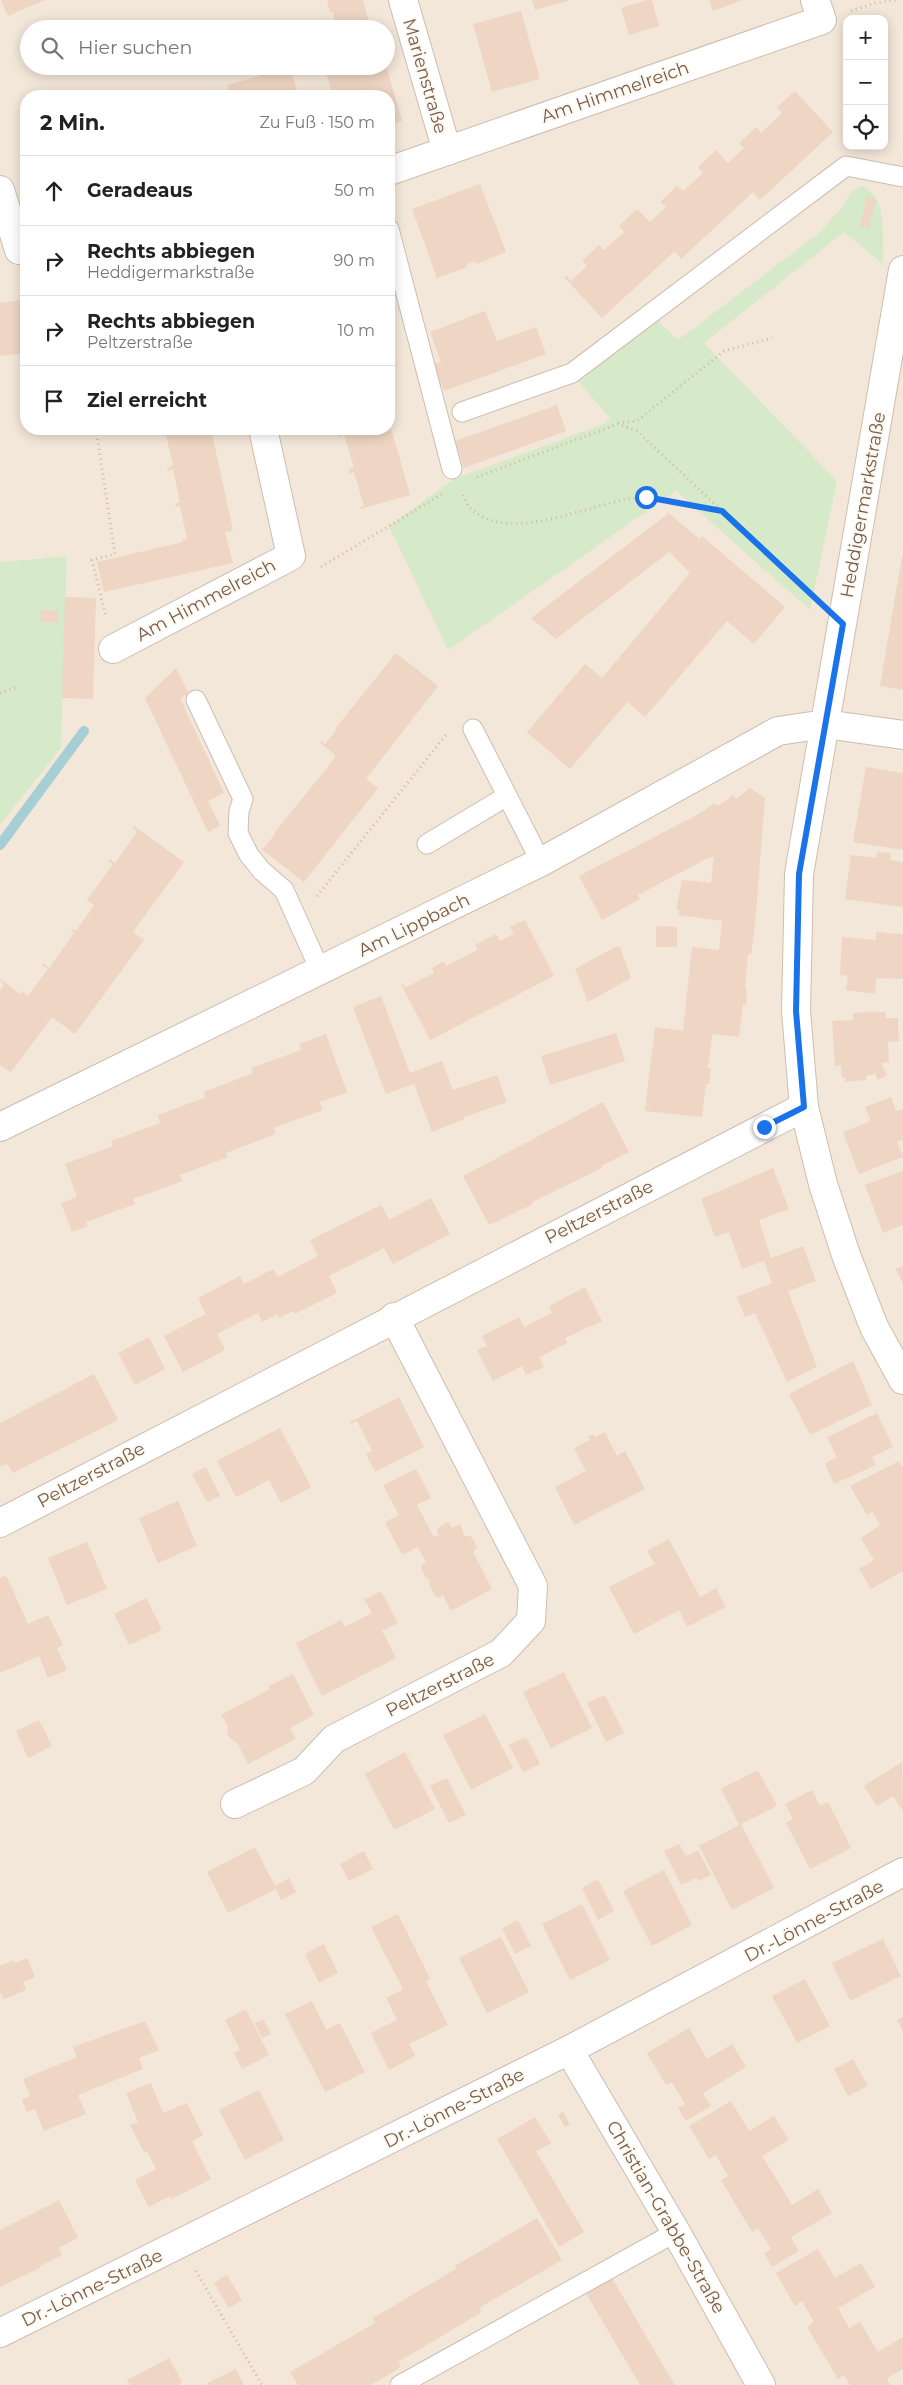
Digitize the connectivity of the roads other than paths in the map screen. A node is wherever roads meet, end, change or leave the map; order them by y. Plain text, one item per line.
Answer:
1 (403, 0) edge
2 (818, 10) edge
3 (447, 151) junction
4 (395, 169) edge
5 (903, 177) edge
6 (0, 190) edge
7 (15, 251) edge
8 (395, 252) edge
9 (903, 270) edge
10 (462, 412) dead end
11 (265, 435) edge
12 (452, 469) dead end
13 (113, 649) road end
14 (196, 700) dead end
15 (825, 724) junction
16 (473, 728) road end
17 (903, 735) edge
18 (507, 796) junction
19 (427, 844) dead end
20 (541, 862) junction
21 (320, 970) junction
22 (804, 1107) junction
23 (0, 1127) edge
24 (394, 1317) junction
25 (903, 1380) edge
26 (0, 1523) edge
27 (234, 1804) dead end
28 (903, 1872) edge
29 (569, 2050) junction
30 (676, 2232) junction
31 (0, 2333) edge
32 (400, 2385) edge
33 (761, 2385) edge

1 - 3 street, Marienstraße
2 - 3 street, Am Himmelreich
3 - 4 street, Am Himmelreich
5 - 10 lane
6 - 7 street
8 - 12 lane
9 - 15 street, Heddigermarkstraße
11 - 13 street, Am Himmelreich
14 - 21 lane
15 - 17 street, Am Lippbach
15 - 20 street, Am Lippbach
15 - 22 street, Heddigermarkstraße
16 - 18 lane
18 - 19 lane
18 - 20 lane
20 - 21 street, Am Lippbach
21 - 23 street, Am Lippbach
22 - 24 street, Peltzerstraße
22 - 25 street, Heddigermarkstraße
24 - 26 street, Peltzerstraße
24 - 27 street, Peltzerstraße
28 - 29 street, Dr.-Lönne-Straße
29 - 30 street, Christian-Grabbe-Straße
29 - 31 street, Dr.-Lönne-Straße
30 - 32 lane
30 - 33 street, Christian-Grabbe-Straße

